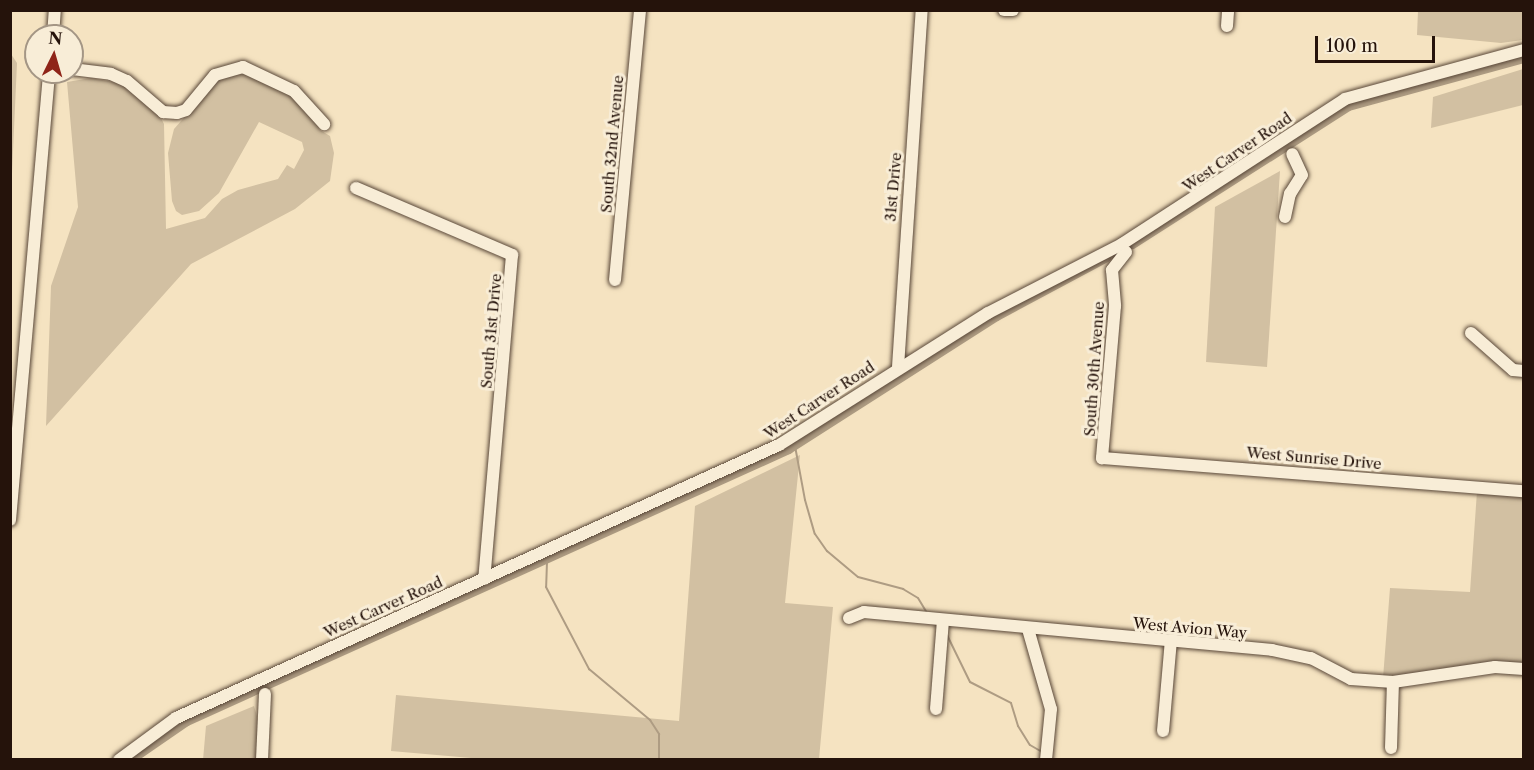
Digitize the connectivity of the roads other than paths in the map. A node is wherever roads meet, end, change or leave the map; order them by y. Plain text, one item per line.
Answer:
1 (640, 10) edge
2 (922, 10) edge
3 (1004, 10) edge
4 (1228, 10) edge
5 (1013, 11) edge
6 (1227, 26) dead end
7 (1524, 50) edge
8 (84, 71) edge
9 (48, 84) edge
10 (324, 124) dead end
11 (1292, 154) dead end
12 (357, 188) dead end
13 (1285, 217) dead end
14 (1126, 252) dead end
15 (615, 280) dead end
16 (1471, 333) dead end
17 (898, 367) junction
18 (1524, 371) edge
19 (1102, 458) joint
20 (1524, 491) edge
21 (10, 520) edge
22 (484, 579) junction
23 (849, 618) dead end
24 (943, 621) junction
25 (1028, 629) junction
26 (1171, 640) junction
27 (1524, 669) edge
28 (1393, 682) junction
29 (265, 694) dead end
30 (936, 709) dead end
31 (1162, 731) dead end
32 (1391, 748) dead end
33 (119, 759) edge
34 (262, 759) edge
35 (1046, 759) edge

1 - 15 street, South 32nd Avenue
2 - 17 street, 31st Drive
3 - 5 street
4 - 6 street
7 - 17 street, West Carver Road
8 - 10 street
9 - 21 street
11 - 13 street
12 - 22 street, South 31st Drive
14 - 19 street, South 30th Avenue
16 - 18 street
17 - 22 street, West Carver Road
19 - 20 street, West Sunrise Drive
22 - 33 street, West Carver Road
23 - 24 street, West Avion Way
24 - 25 street, West Avion Way
24 - 30 street
25 - 26 street, West Avion Way
25 - 35 street
26 - 28 street, West Avion Way
26 - 31 street
27 - 28 street, West Avion Way
28 - 32 street
29 - 34 street

